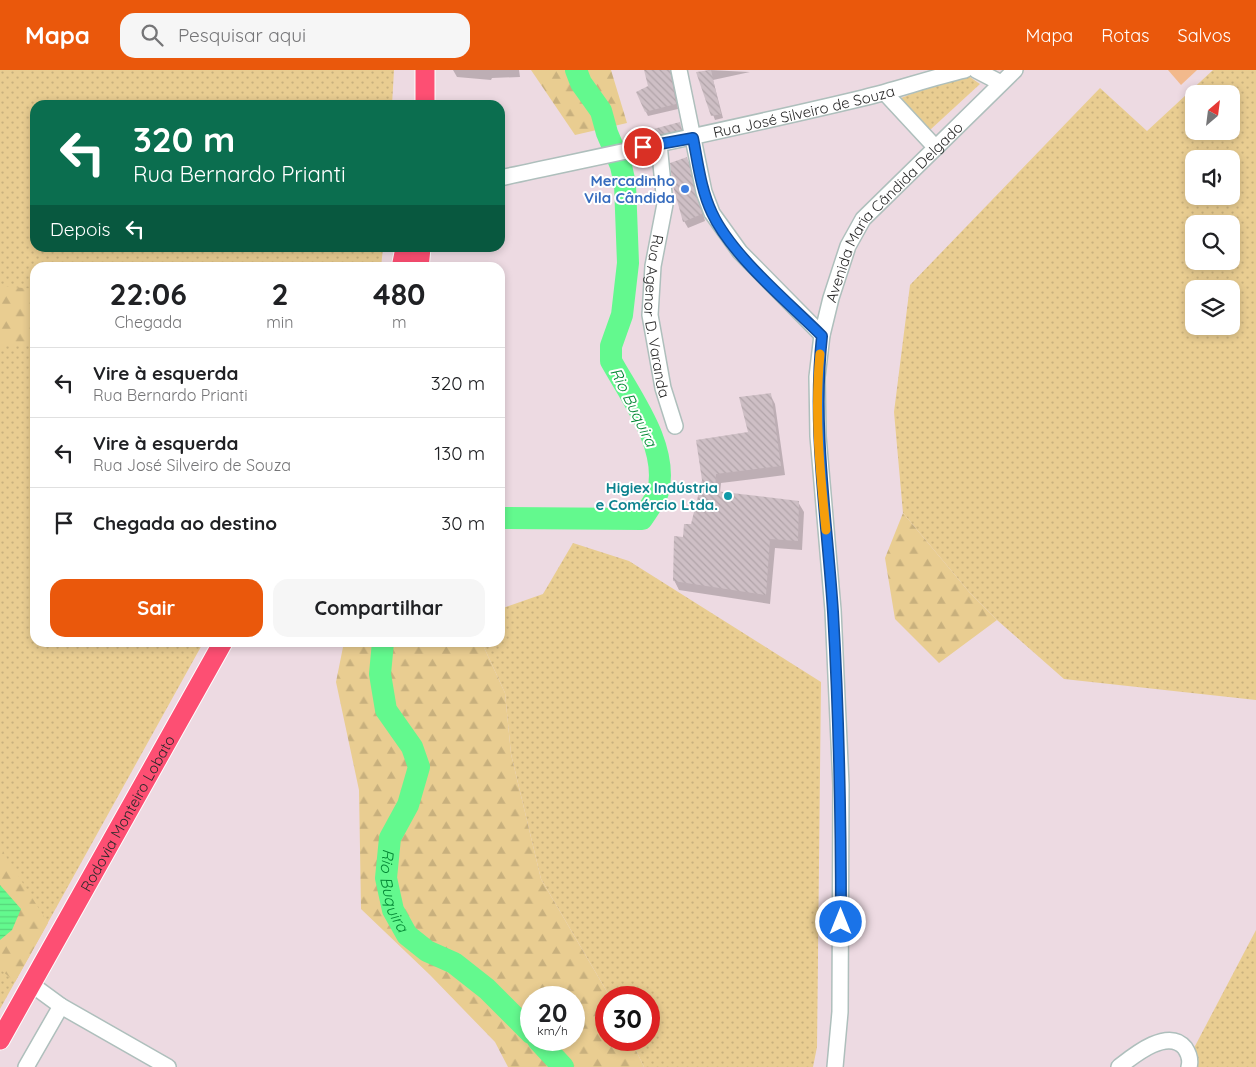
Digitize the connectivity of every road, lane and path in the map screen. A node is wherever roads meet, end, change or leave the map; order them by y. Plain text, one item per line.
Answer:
1 (412, 70) edge
2 (425, 70) edge
3 (679, 70) edge
4 (965, 70) edge
5 (976, 70) edge
6 (1015, 70) edge
7 (933, 74) edge
8 (1001, 83) junction
9 (886, 93) junction
10 (412, 100) edge
11 (425, 100) edge
12 (693, 138) junction
13 (659, 144) junction
14 (936, 148) junction
15 (505, 177) edge
16 (822, 336) junction
17 (674, 426) dead end
18 (220, 647) edge
19 (30, 984) junction
20 (61, 1006) junction
21 (0, 1040) edge
22 (158, 1065) edge
23 (26, 1067) edge
24 (835, 1067) edge
25 (1119, 1067) edge
26 (1189, 1067) edge

1 - 10 main road
2 - 11 main road
3 - 12 street
4 - 7 street, Rua José Silveiro de Souza
5 - 8 street
6 - 8 street, Avenida Maria Cândida Delgado
7 - 9 street, Rua José Silveiro de Souza
8 - 14 street, Avenida Maria Cândida Delgado
9 - 12 street, Rua José Silveiro de Souza
9 - 14 street
12 - 13 street, Rua José Silveiro de Souza
12 - 16 street
13 - 15 street, Rua José Silveiro de Souza
13 - 17 street, Rua Agenor D. Varanda
14 - 16 street, Avenida Maria Cândida Delgado
16 - 24 street, Avenida Maria Cândida Delgado
18 - 19 main road, Rodovia Monteiro Lobato
19 - 20 street
19 - 21 main road, Rodovia Monteiro Lobato
20 - 22 street
20 - 23 street
25 - 26 street

